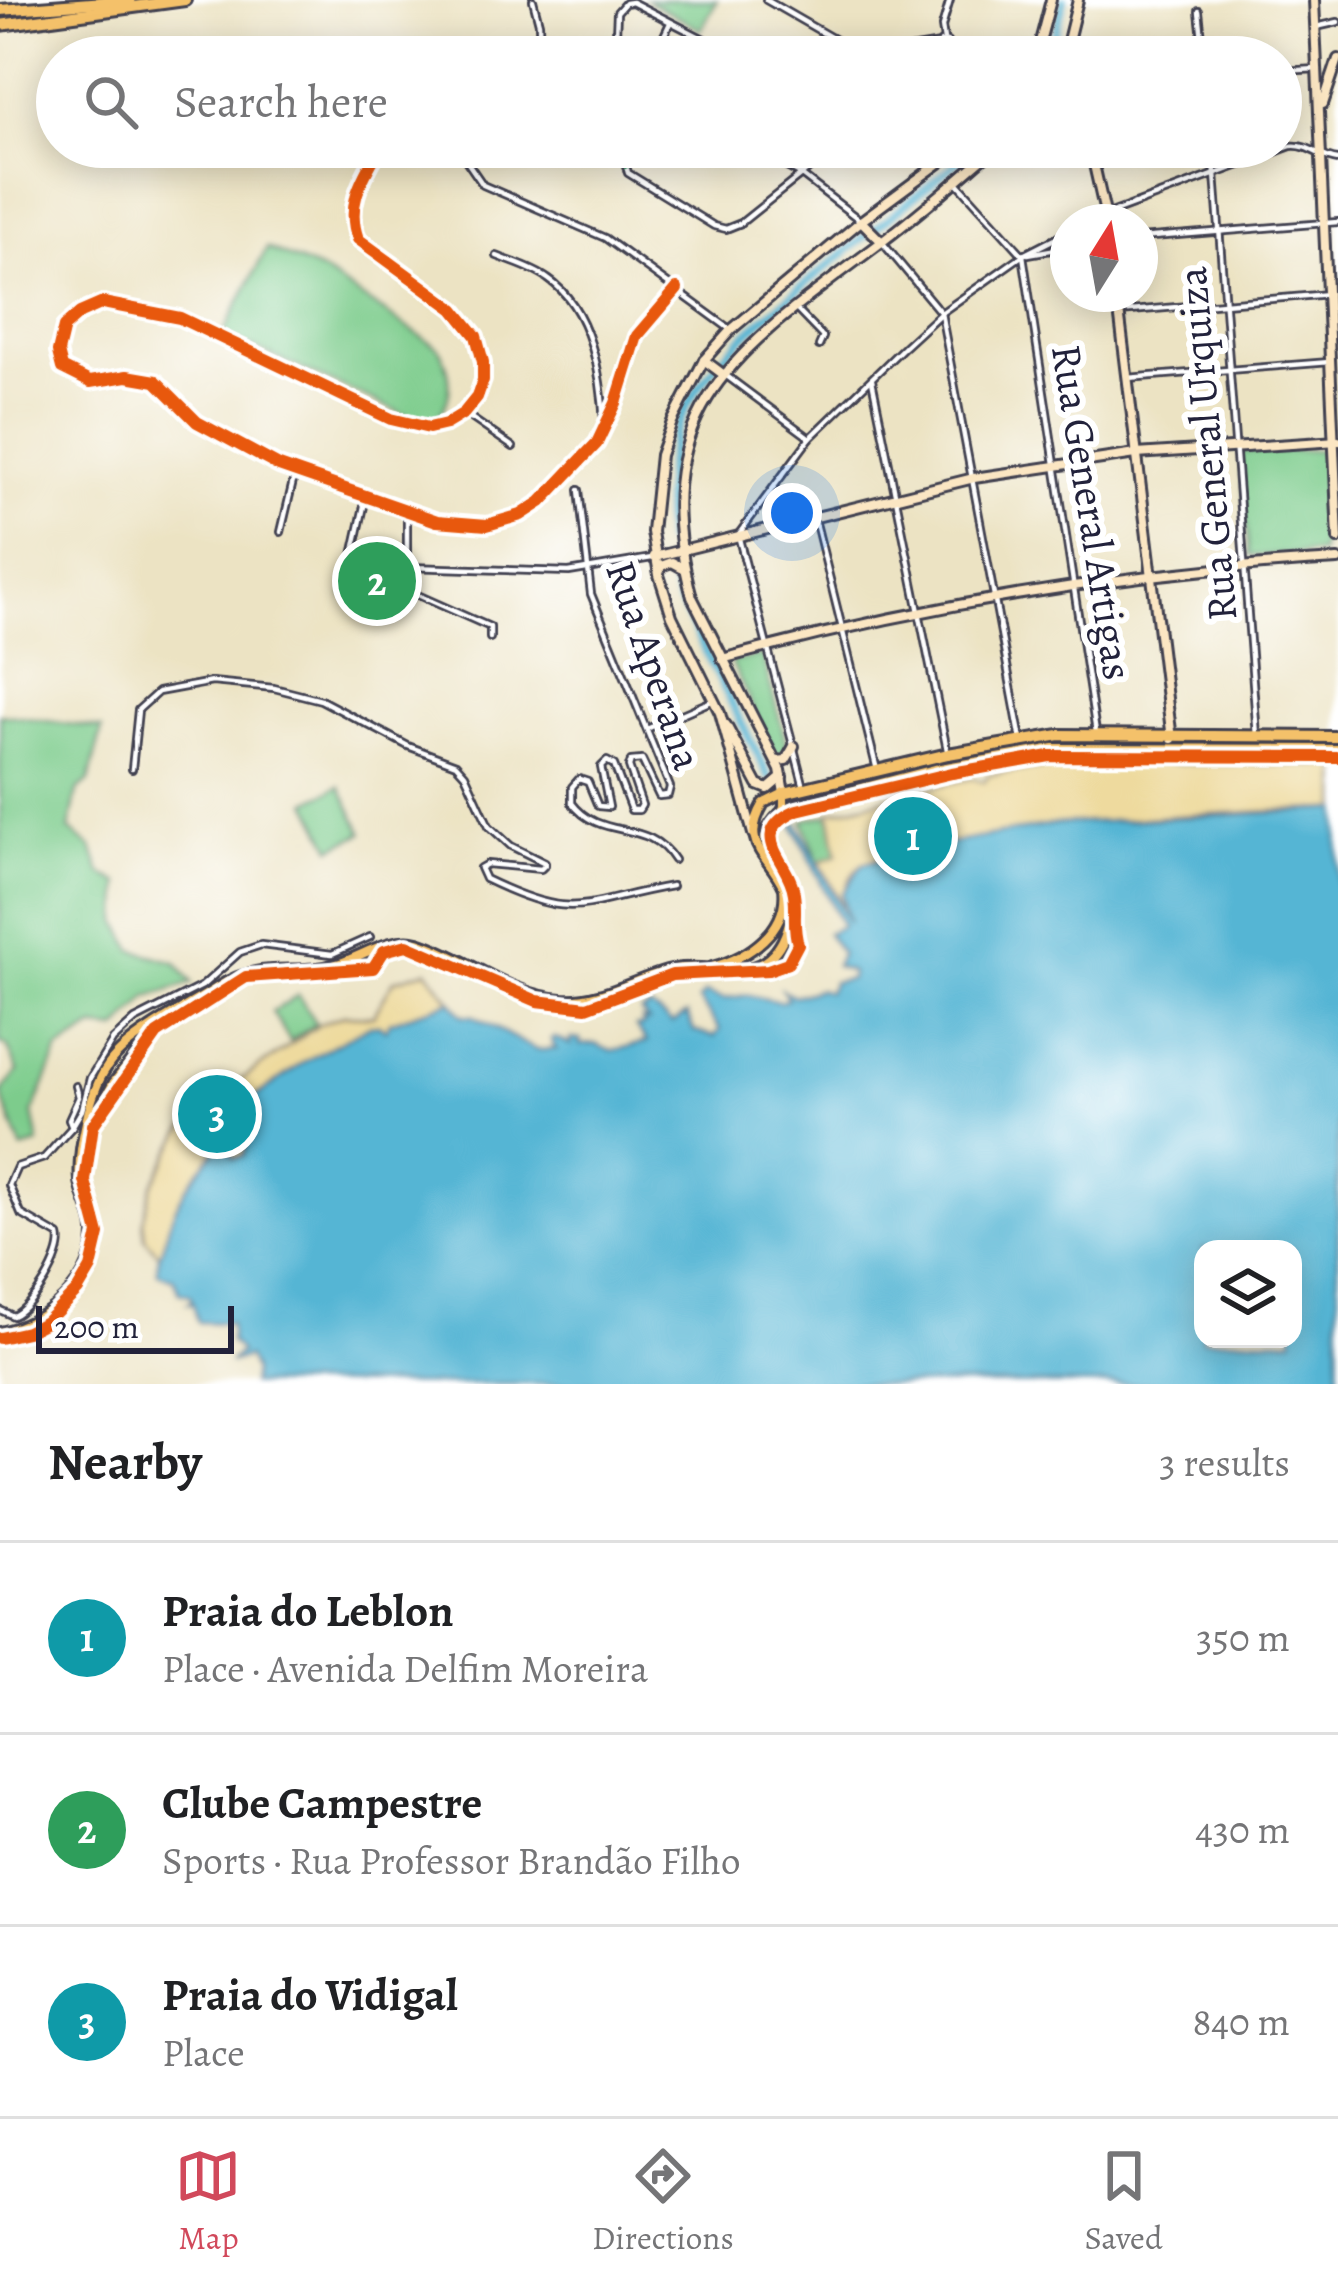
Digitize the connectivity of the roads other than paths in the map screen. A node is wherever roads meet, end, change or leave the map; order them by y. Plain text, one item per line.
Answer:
1 (130, 0) edge
2 (185, 0) edge
3 (532, 0) edge
4 (766, 0) edge
5 (950, 0) edge
6 (1051, 0) edge
7 (1078, 0) edge
8 (1314, 0) edge
9 (625, 3) edge
10 (0, 10) edge
11 (1199, 10) dead end
12 (670, 22) junction
13 (1338, 22) edge
14 (0, 25) edge
15 (1316, 27) junction
16 (539, 36) edge
17 (615, 36) edge
18 (664, 36) edge
19 (698, 36) edge
20 (829, 36) edge
21 (943, 36) edge
22 (1042, 36) edge
23 (1069, 36) edge
24 (1202, 36) edge
25 (1338, 59) edge
26 (1318, 69) junction
27 (1302, 70) edge
28 (1319, 117) junction
29 (1302, 146) edge
30 (1319, 155) junction
31 (1338, 160) edge
32 (368, 168) edge
33 (471, 168) edge
34 (627, 168) edge
35 (789, 168) edge
36 (808, 168) edge
37 (934, 168) edge
38 (971, 168) edge
39 (1095, 168) edge
40 (1216, 168) edge
41 (1230, 168) edge
42 (1216, 173) junction
43 (800, 174) junction
44 (956, 181) junction
45 (1104, 204) edge
46 (1139, 204) edge
47 (862, 221) junction
48 (1338, 222) edge
49 (1323, 223) junction
50 (1219, 229) junction
51 (1158, 236) edge
52 (1050, 241) edge
53 (882, 242) junction
54 (1050, 250) edge
55 (1023, 255) junction
56 (496, 256) dead end
57 (677, 289) junction
58 (1329, 294) junction
59 (1225, 303) junction
60 (795, 308) junction
61 (1158, 309) edge
62 (1119, 312) edge
63 (941, 313) junction
64 (731, 330) junction
65 (818, 346) dead end
66 (704, 360) junction
67 (1331, 362) junction
68 (1231, 370) junction
69 (724, 375) junction
70 (1127, 378) junction
71 (872, 380) junction
72 (464, 413) junction
73 (604, 430) junction
74 (810, 437) junction
75 (1336, 442) edge
76 (1237, 445) junction
77 (513, 447) dead end
78 (1136, 454) junction
79 (1055, 466) junction
80 (295, 472) junction
81 (974, 478) junction
82 (580, 490) dead end
83 (895, 495) junction
84 (366, 497) junction
85 (407, 512) junction
86 (814, 515) junction
87 (281, 532) dead end
88 (738, 535) junction
89 (1338, 539) edge
90 (698, 546) junction
91 (680, 551) junction
92 (654, 557) junction
93 (352, 560) dead end
94 (1338, 560) edge
95 (1246, 564) junction
96 (407, 567) junction
97 (588, 570) junction
98 (685, 570) junction
99 (1149, 574) junction
100 (658, 575) junction
101 (1072, 585) junction
102 (995, 597) junction
103 (920, 612) junction
104 (843, 630) junction
105 (490, 638) dead end
106 (768, 648) junction
107 (722, 658) junction
108 (714, 700) junction
109 (720, 713) junction
110 (649, 728) junction
111 (1097, 734) junction
112 (1170, 735) junction
113 (1257, 736) junction
114 (1021, 740) junction
115 (1338, 744) edge
116 (794, 746) junction
117 (1180, 748) junction
118 (948, 754) junction
119 (775, 760) junction
120 (132, 769) dead end
121 (877, 770) junction
122 (782, 777) junction
123 (784, 793) junction
124 (807, 794) junction
125 (784, 809) junction
126 (753, 835) junction
127 (674, 860) dead end
128 (672, 886) dead end
129 (370, 937) dead end
130 (755, 947) junction
131 (764, 961) junction
132 (712, 967) junction
133 (164, 1022) junction
134 (116, 1057) junction
135 (114, 1082) junction
136 (76, 1086) dead end
137 (97, 1088) junction
138 (72, 1126) junction
139 (85, 1139) junction
140 (0, 1310) edge
141 (0, 1332) edge

1 - 10 highway
2 - 14 highway
3 - 16 street
4 - 20 street
5 - 21 street
6 - 22 main road
7 - 23 main road
8 - 15 main road
9 - 12 street
9 - 17 street
11 - 24 street
12 - 18 street
12 - 19 street
13 - 15 street
15 - 26 main road
25 - 28 main road
26 - 27 street
26 - 28 main road
28 - 30 main road
29 - 30 street
30 - 31 street
30 - 49 main road
32 - 72 street
33 - 57 street
34 - 43 street
35 - 43 street
36 - 43 street
37 - 47 main road
38 - 44 main road
39 - 45 main road
40 - 42 street, Rua General Urquiza
41 - 42 street
42 - 46 street
42 - 50 street, Rua General Urquiza
43 - 47 street
44 - 53 main road
44 - 55 street
47 - 53 main road
47 - 64 main road
48 - 49 street
49 - 50 street
49 - 58 main road
50 - 51 street
50 - 59 street, Rua General Urquiza
52 - 55 street
53 - 60 main road
53 - 63 street
54 - 55 street
55 - 63 street
55 - 79 street, Rua General Artigas
56 - 73 street
57 - 64 street
57 - 73 street
58 - 59 street
58 - 67 main road
59 - 61 street
59 - 68 street, Rua General Urquiza
60 - 65 street
60 - 69 main road
62 - 70 main road
63 - 71 street
63 - 81 street
64 - 66 main road
66 - 69 main road
66 - 92 main road
67 - 68 street
67 - 75 main road
68 - 70 street
68 - 76 street, Rua General Urquiza
69 - 74 street
69 - 91 main road
70 - 78 main road
71 - 74 street
71 - 83 street
72 - 77 street
72 - 80 street
73 - 85 street
74 - 88 street
75 - 76 main road
75 - 89 main road
76 - 78 main road
76 - 95 street, Rua General Urquiza
78 - 79 main road
78 - 99 main road
79 - 81 main road
79 - 101 street, Rua General Artigas
80 - 84 street
80 - 87 street
81 - 83 main road
81 - 102 street
82 - 97 street, Rua Aperana
83 - 86 main road
83 - 103 street
84 - 85 street
84 - 93 street
85 - 96 street
86 - 88 main road
86 - 104 street
88 - 90 main road
88 - 106 street
90 - 91 main road
90 - 98 main road
91 - 92 main road
91 - 98 main road
92 - 97 street
92 - 100 main road
94 - 95 main road
95 - 99 main road
95 - 113 street, Rua General Urquiza
96 - 97 street
96 - 105 street
97 - 110 street, Rua Aperana
98 - 100 main road
98 - 107 main road
99 - 101 main road
99 - 112 main road
100 - 108 main road
101 - 102 main road
101 - 111 street, Rua General Artigas
102 - 103 main road
102 - 114 street
103 - 104 main road
103 - 118 street
104 - 106 main road
104 - 121 street
106 - 107 main road
106 - 116 street
107 - 119 main road
108 - 109 main road
108 - 110 street
109 - 122 main road
109 - 126 main road
110 - 127 street, Rua Aperana
111 - 112 highway
111 - 114 highway
112 - 113 highway
112 - 117 main road
113 - 115 highway
114 - 118 highway
115 - 117 highway
116 - 119 main road
116 - 124 street
117 - 124 highway
118 - 121 highway
119 - 122 main road
120 - 128 street
121 - 124 highway
122 - 123 main road
123 - 124 highway
123 - 125 main road
123 - 126 main road
124 - 125 highway
125 - 131 main road
126 - 130 main road
129 - 138 street
130 - 131 main road
130 - 132 main road
131 - 132 main road
132 - 133 main road
133 - 134 main road
133 - 135 main road
134 - 135 main road
134 - 137 main road
135 - 137 main road
135 - 139 main road
136 - 138 street
137 - 139 main road
138 - 140 street
139 - 141 main road

